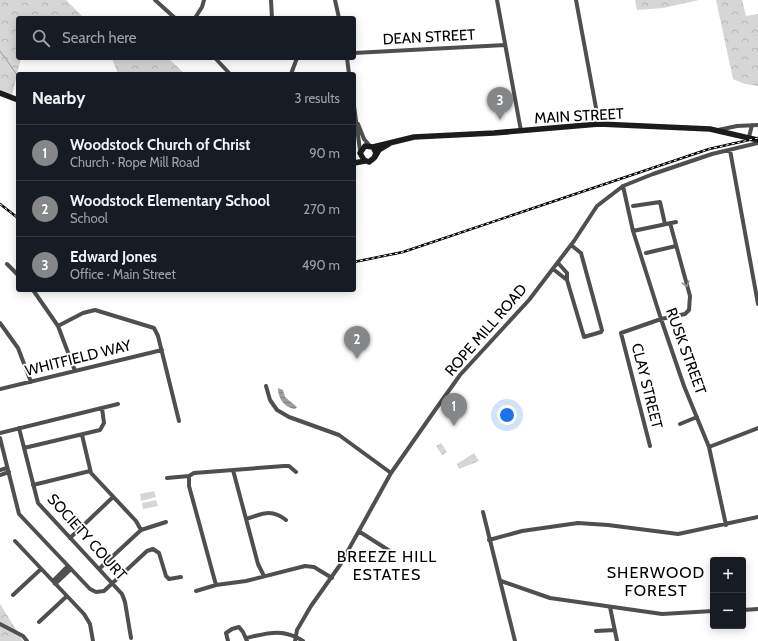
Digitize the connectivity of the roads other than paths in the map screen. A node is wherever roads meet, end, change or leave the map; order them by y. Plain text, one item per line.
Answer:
1 (155, 0) edge
2 (204, 0) edge
3 (271, 0) edge
4 (335, 0) edge
5 (497, 0) edge
6 (576, 0) edge
7 (173, 16) edge
8 (196, 16) edge
9 (272, 16) edge
10 (339, 16) edge
11 (505, 45) junction
12 (356, 53) edge
13 (216, 60) edge
14 (296, 60) edge
15 (347, 60) edge
16 (228, 72) edge
17 (293, 72) edge
18 (349, 72) edge
19 (0, 93) edge
20 (16, 99) edge
21 (356, 118) edge
22 (356, 122) edge
23 (599, 124) junction
24 (752, 125) junction
25 (758, 125) edge
26 (718, 130) junction
27 (521, 131) junction
28 (749, 137) junction
29 (758, 140) edge
30 (398, 141) junction
31 (758, 143) edge
32 (371, 146) junction
33 (730, 150) junction
34 (360, 152) junction
35 (356, 156) edge
36 (375, 157) junction
37 (365, 161) junction
38 (356, 163) edge
39 (623, 186) junction
40 (633, 206) dead end
41 (676, 222) dead end
42 (668, 224) junction
43 (633, 231) junction
44 (571, 245) junction
45 (676, 246) junction
46 (646, 253) dead end
47 (558, 263) junction
48 (7, 264) dead end
49 (553, 269) junction
50 (16, 273) edge
51 (567, 280) junction
52 (34, 292) edge
53 (758, 304) edge
54 (661, 319) junction
55 (0, 322) edge
56 (58, 326) junction
57 (162, 350) junction
58 (75, 371) junction
59 (31, 382) junction
60 (266, 386) dead end
61 (0, 389) edge
62 (118, 404) dead end
63 (102, 408) junction
64 (697, 417) junction
65 (179, 421) dead end
66 (680, 424) dead end
67 (19, 428) junction
68 (758, 428) edge
69 (0, 433) edge
70 (82, 435) junction
71 (0, 438) edge
72 (650, 446) dead end
73 (709, 447) junction
74 (24, 448) junction
75 (0, 470) edge
76 (8, 470) junction
77 (233, 470) junction
78 (90, 471) junction
79 (296, 472) dead end
80 (391, 473) junction
81 (0, 475) edge
82 (189, 476) junction
83 (167, 478) dead end
84 (33, 485) junction
85 (113, 497) junction
86 (483, 512) dead end
87 (758, 517) edge
88 (246, 519) junction
89 (286, 520) dead end
90 (166, 522) dead end
91 (726, 525) junction
92 (141, 530) junction
93 (360, 532) junction
94 (70, 538) junction
95 (489, 540) junction
96 (15, 541) dead end
97 (393, 553) dead end
98 (69, 567) junction
99 (99, 568) junction
100 (41, 569) junction
101 (264, 576) junction
102 (181, 577) dead end
103 (332, 578) junction
104 (501, 581) junction
105 (54, 582) junction
106 (113, 584) junction
107 (216, 586) junction
108 (196, 591) dead end
109 (13, 595) dead end
110 (67, 596) junction
111 (610, 607) junction
112 (758, 609) edge
113 (746, 610) edge
114 (710, 611) edge
115 (38, 622) dead end
116 (0, 624) edge
117 (614, 630) junction
118 (596, 631) dead end
119 (131, 638) dead end
120 (246, 639) edge
121 (296, 639) edge
122 (27, 641) edge
123 (93, 641) edge
124 (228, 641) edge
125 (303, 641) edge
126 (515, 641) edge
127 (617, 641) edge

1 - 7 street
2 - 8 street
3 - 9 street
4 - 10 street
5 - 11 street
6 - 23 street
11 - 12 street, DEAN STREET
11 - 27 street
13 - 16 street
14 - 17 street
15 - 18 street
19 - 20 main road
21 - 32 street
22 - 34 street
23 - 26 main road, MAIN STREET
23 - 27 main road, MAIN STREET
24 - 25 street
24 - 26 street
24 - 28 street
26 - 28 main road, MAIN STREET
27 - 30 main road, MAIN STREET
28 - 29 main road, MAIN STREET
30 - 32 main road, MAIN STREET
30 - 36 main road, MAIN STREET
31 - 33 street, ROPE MILL ROAD
32 - 34 main road, MAIN STREET
32 - 36 main road
33 - 39 street, ROPE MILL ROAD
33 - 53 street
34 - 35 main road, MAIN STREET
34 - 37 main road
36 - 37 main road, MAIN STREET
37 - 38 main road, MAIN STREET
39 - 43 street, RUSK STREET
39 - 44 street, ROPE MILL ROAD
40 - 42 street
41 - 42 street
42 - 43 street
42 - 45 street
43 - 54 street, RUSK STREET
44 - 47 street, ROPE MILL ROAD
44 - 51 street
45 - 46 street
45 -> 54 street
47 - 49 street, ROPE MILL ROAD
47 - 51 street
48 - 50 street
49 - 51 street
49 - 80 street, ROPE MILL ROAD
52 - 56 street
54 - 64 street, RUSK STREET
54 - 72 street, CLAY STREET
55 - 59 street
56 - 57 street
56 - 58 street
57 - 58 street, WHITFIELD WAY
57 - 65 street
58 - 59 street, WHITFIELD WAY
59 - 61 street, WHITFIELD WAY
60 - 80 street
62 - 63 street
63 - 67 street
63 - 70 street
64 - 66 street
64 - 73 street, RUSK STREET
67 - 69 street
67 - 74 street, SOCIETY COURT
68 - 73 street
70 - 74 street
70 - 78 street
71 - 76 street
73 - 91 street, RUSK STREET
74 - 84 street, SOCIETY COURT
75 - 76 street
76 - 81 street
76 - 98 street
77 - 79 street
77 - 82 street
77 - 88 street
78 - 84 street
78 - 85 street
80 - 93 street, ROPE MILL ROAD
82 - 83 street
82 - 107 street
84 - 94 street, SOCIETY COURT
85 - 92 street
85 - 94 street
86 - 95 street
87 - 91 street
88 - 89 street
88 - 101 street
90 - 92 street
91 - 95 street
92 - 99 street
93 - 97 street
93 - 103 street, ROPE MILL ROAD
94 - 99 street, SOCIETY COURT
95 - 104 street
96 - 100 street
98 - 105 street
98 - 106 street
99 - 106 street, SOCIETY COURT
100 - 105 street
100 - 109 street
101 - 103 street
101 - 107 street
102 - 106 street
103 - 121 street, ROPE MILL ROAD
104 - 111 street
104 - 126 street
105 - 110 street
106 - 119 street, SOCIETY COURT
107 - 108 street
110 - 115 street
110 - 123 street
111 - 114 street
111 - 117 street
112 - 113 street
116 - 122 street
117 - 118 street
117 - 127 street
120 - 121 street
120 - 124 street
121 - 125 street

